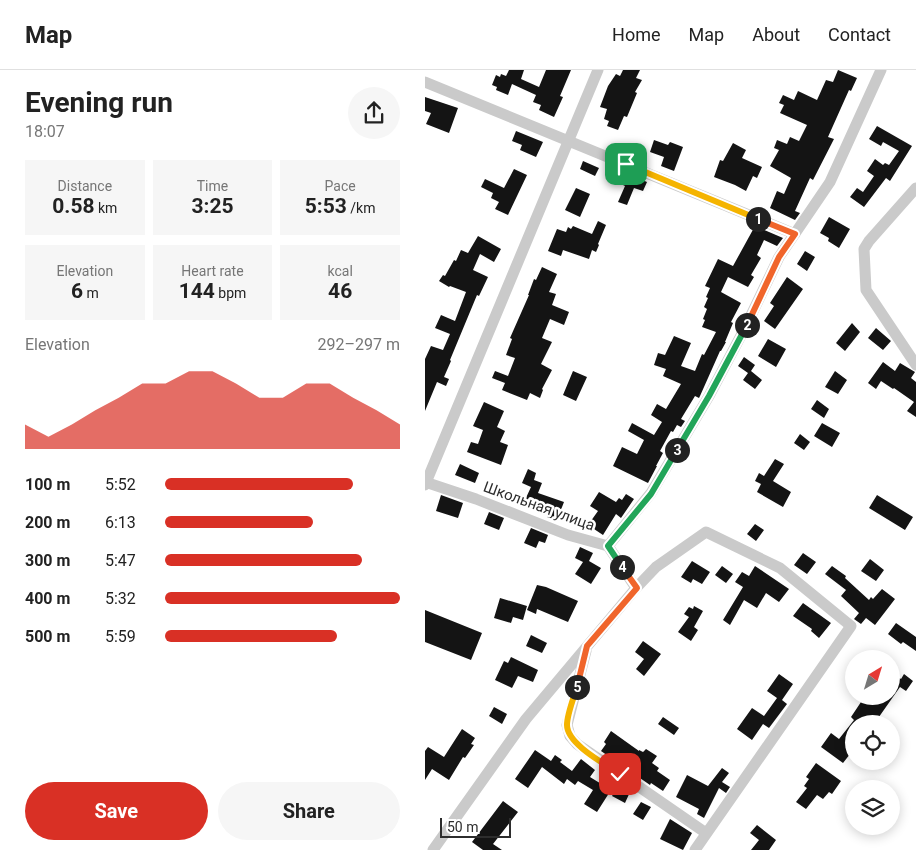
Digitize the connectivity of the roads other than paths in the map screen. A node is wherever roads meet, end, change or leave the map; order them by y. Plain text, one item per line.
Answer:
1 (599, 70) edge
2 (881, 70) edge
3 (425, 82) edge
4 (569, 141) junction
5 (916, 188) edge
6 (795, 234) junction
7 (916, 365) edge
8 (425, 483) edge
9 (608, 546) junction
10 (637, 588) junction
11 (587, 646) junction
12 (706, 833) junction
13 (433, 850) edge
14 (695, 850) edge

1 - 4 street, Школьная улица
2 - 6 street, Школьная улица
3 - 4 street
4 - 6 street
4 - 8 street, Школьная улица
5 - 7 street
6 - 9 street, Школьная улица
8 - 9 street, Школьная улица
9 - 10 street
10 - 11 street
10 - 12 street
11 - 12 street
11 - 13 street
12 - 14 street

